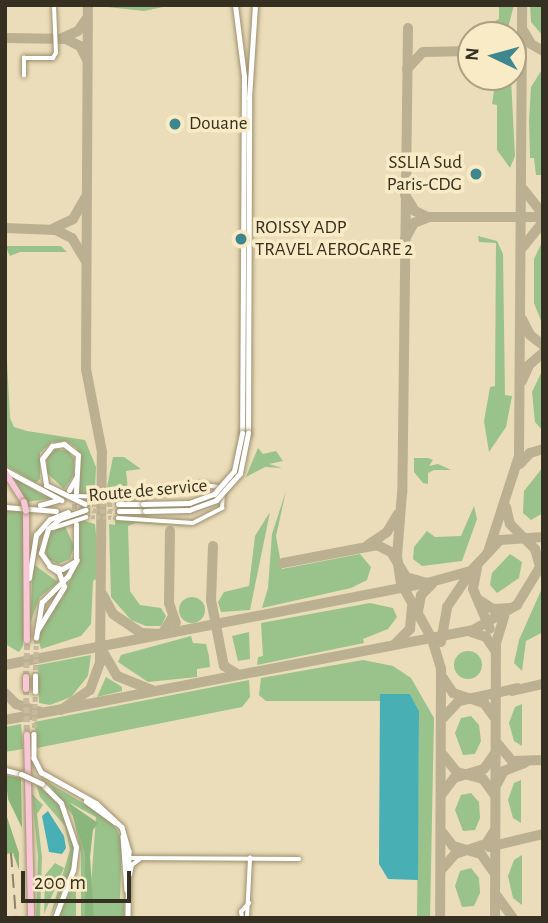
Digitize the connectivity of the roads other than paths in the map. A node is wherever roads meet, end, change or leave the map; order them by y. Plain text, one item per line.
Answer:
1 (235, 5) edge
2 (256, 5) edge
3 (54, 8) dead end
4 (24, 76) dead end
5 (40, 468) junction
6 (79, 469) junction
7 (5, 471) edge
8 (69, 490) tunnel mouth
9 (76, 492) tunnel mouth
10 (57, 500) dead end
11 (27, 506) junction
12 (5, 507) edge
13 (56, 511) dead end
14 (85, 511) junction
15 (118, 518) tunnel mouth
16 (74, 525) tunnel mouth
17 (78, 556) junction
18 (50, 566) junction
19 (64, 581) junction
20 (28, 593) junction
21 (27, 640) tunnel mouth
22 (35, 676) tunnel mouth
23 (26, 677) tunnel mouth
24 (26, 688) tunnel mouth
25 (35, 692) tunnel mouth
26 (30, 734) joint
27 (5, 770) edge
28 (67, 789) junction
29 (128, 857) junction
30 (144, 858) junction
31 (250, 858) junction
32 (299, 859) dead end
33 (129, 884) junction
34 (128, 898) junction
35 (250, 901) junction
36 (31, 918) edge
37 (55, 918) edge
38 (128, 918) edge
39 (242, 918) edge
40 (247, 918) edge

1 - 2 main road, bridge
3 - 4 street
5 - 6 main road
5 - 14 main road
5 - 15 street, Route de service
6 - 8 main road
6 - 9 main road
7 - 11 main road
7 - 14 main road
10 - 11 main road
11 - 12 main road
11 - 13 main road
11 - 20 main road
14 - 18 main road
14 - 20 main road
16 - 17 main road
17 - 18 main road
17 - 19 street
18 - 19 street
19 - 19 street
20 - 21 main road
22 - 25 street
23 - 24 main road
26 - 28 street
26 - 36 main road
27 - 37 main road, bridge
28 - 29 street
28 - 29 street
29 - 30 street
29 - 30 street
29 - 33 street
29 - 34 street
30 - 31 street
30 - 33 street
31 - 32 street
31 - 35 street
33 - 34 street
34 - 38 street
35 - 39 street
35 - 40 street

